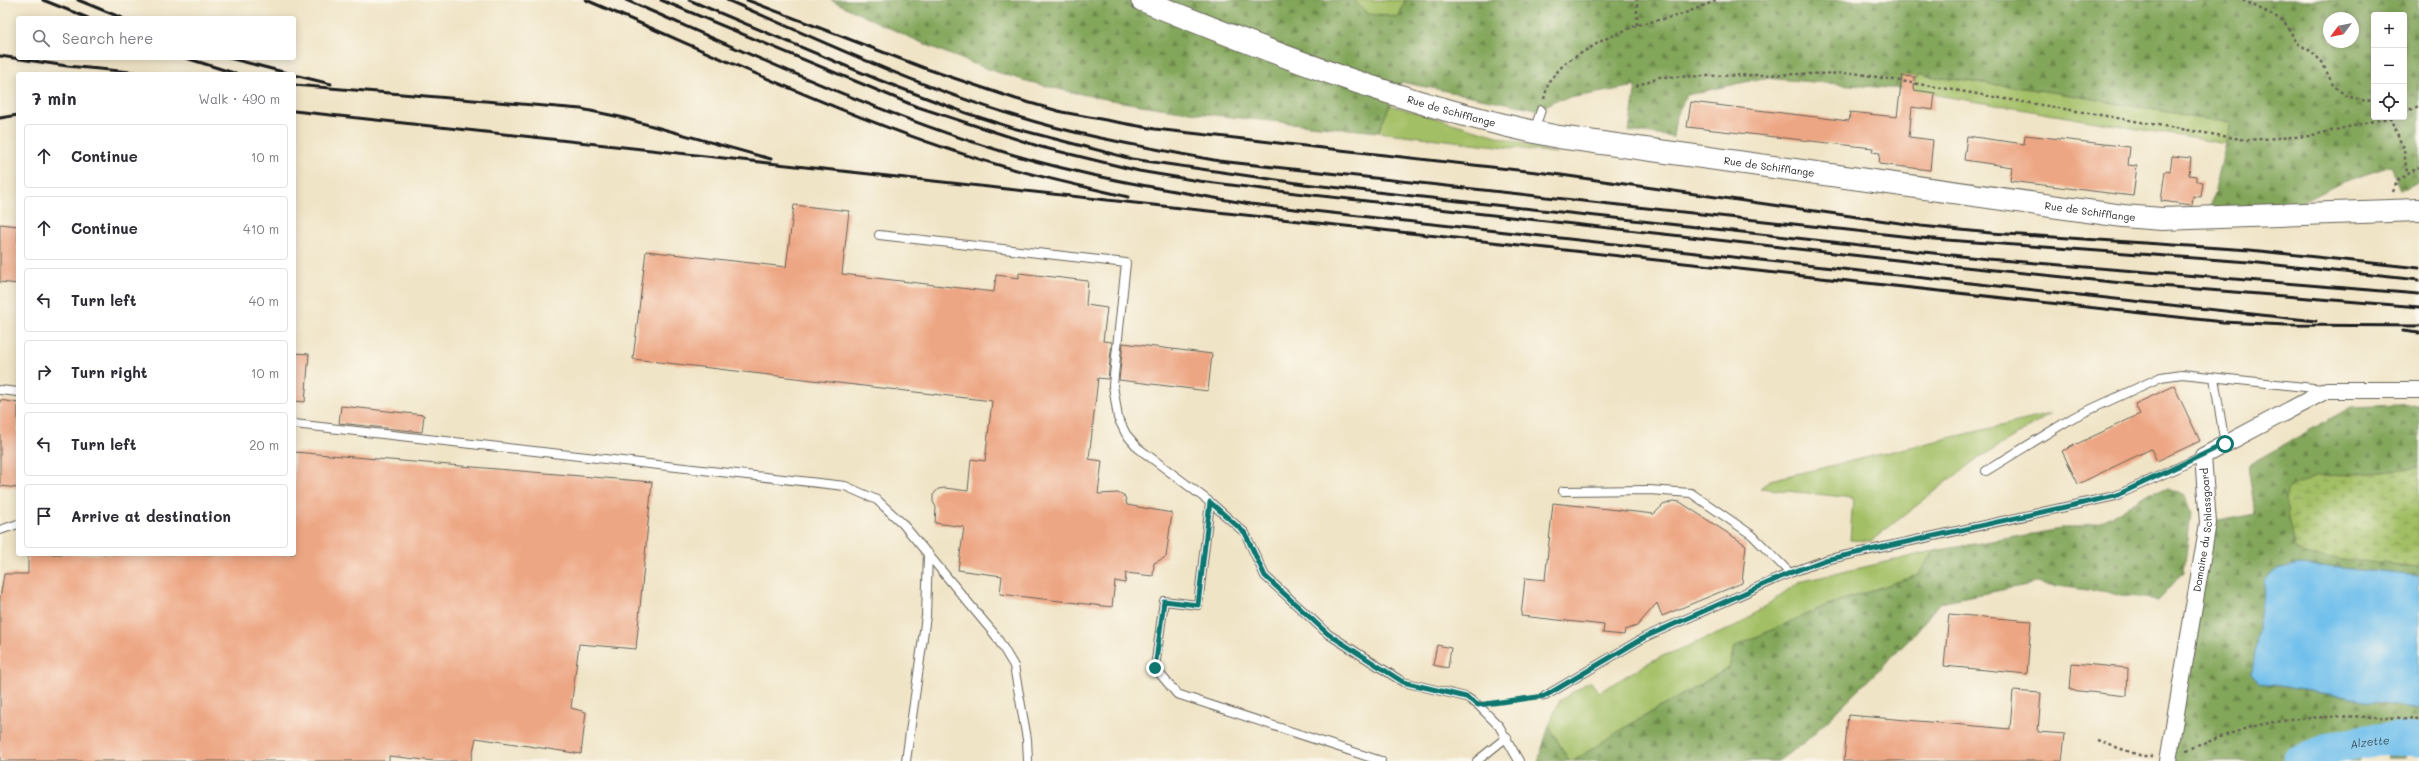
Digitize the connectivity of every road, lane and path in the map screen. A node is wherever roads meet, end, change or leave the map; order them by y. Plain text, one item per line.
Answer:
1 (1142, 0) edge
2 (1637, 0) edge
3 (1718, 0) edge
4 (2243, 0) edge
5 (1637, 25) junction
6 (1636, 86) dead end
7 (2371, 100) edge
8 (2419, 106) edge
9 (1541, 110) joint
10 (2407, 111) edge
11 (2378, 120) edge
12 (2392, 120) edge
13 (1533, 132) junction
14 (2419, 167) edge
15 (2407, 173) junction
16 (2419, 210) edge
17 (2396, 212) junction
18 (879, 235) dead end
19 (2214, 378) junction
20 (0, 390) edge
21 (2327, 390) junction
22 (2419, 390) edge
23 (16, 392) edge
24 (296, 424) edge
25 (2225, 444) junction
26 (2203, 456) junction
27 (1986, 471) dead end
28 (1563, 492) dead end
29 (1210, 502) junction
30 (16, 525) edge
31 (0, 530) edge
32 (928, 553) junction
33 (1790, 573) junction
34 (1545, 696) joint
35 (1478, 705) junction
36 (2419, 719) edge
37 (1508, 737) junction
38 (2098, 741) dead end
39 (2169, 758) edge
40 (906, 761) edge
41 (1028, 761) edge
42 (1382, 761) edge
43 (1477, 761) edge
44 (1519, 761) edge

1 - 13 street, Rue de Schifflange
2 - 5 path
3 - 5 path
4 - 7 path
5 - 9 path
6 - 11 path
8 - 10 path
9 - 13 lane
12 - 15 path
13 - 17 street, Rue de Schifflange
14 - 15 path
15 - 17 path
16 - 17 street, Rue de Schifflange
18 - 29 lane
19 - 21 lane
19 - 25 lane
19 - 27 lane
20 - 23 lane
21 - 22 street, Domaine du Schlassgoard
21 - 25 street, Domaine du Schlassgoard
24 - 32 lane
25 - 26 street, Domaine du Schlassgoard
26 - 33 lane
26 - 39 street, Domaine du Schlassgoard
28 - 33 lane
29 - 35 lane
29 - 42 lane
30 - 31 lane
32 - 40 lane
32 - 41 lane
33 - 34 lane
34 - 35 path
35 - 37 lane
36 - 39 path
37 - 43 lane
37 - 44 lane
38 - 39 path

